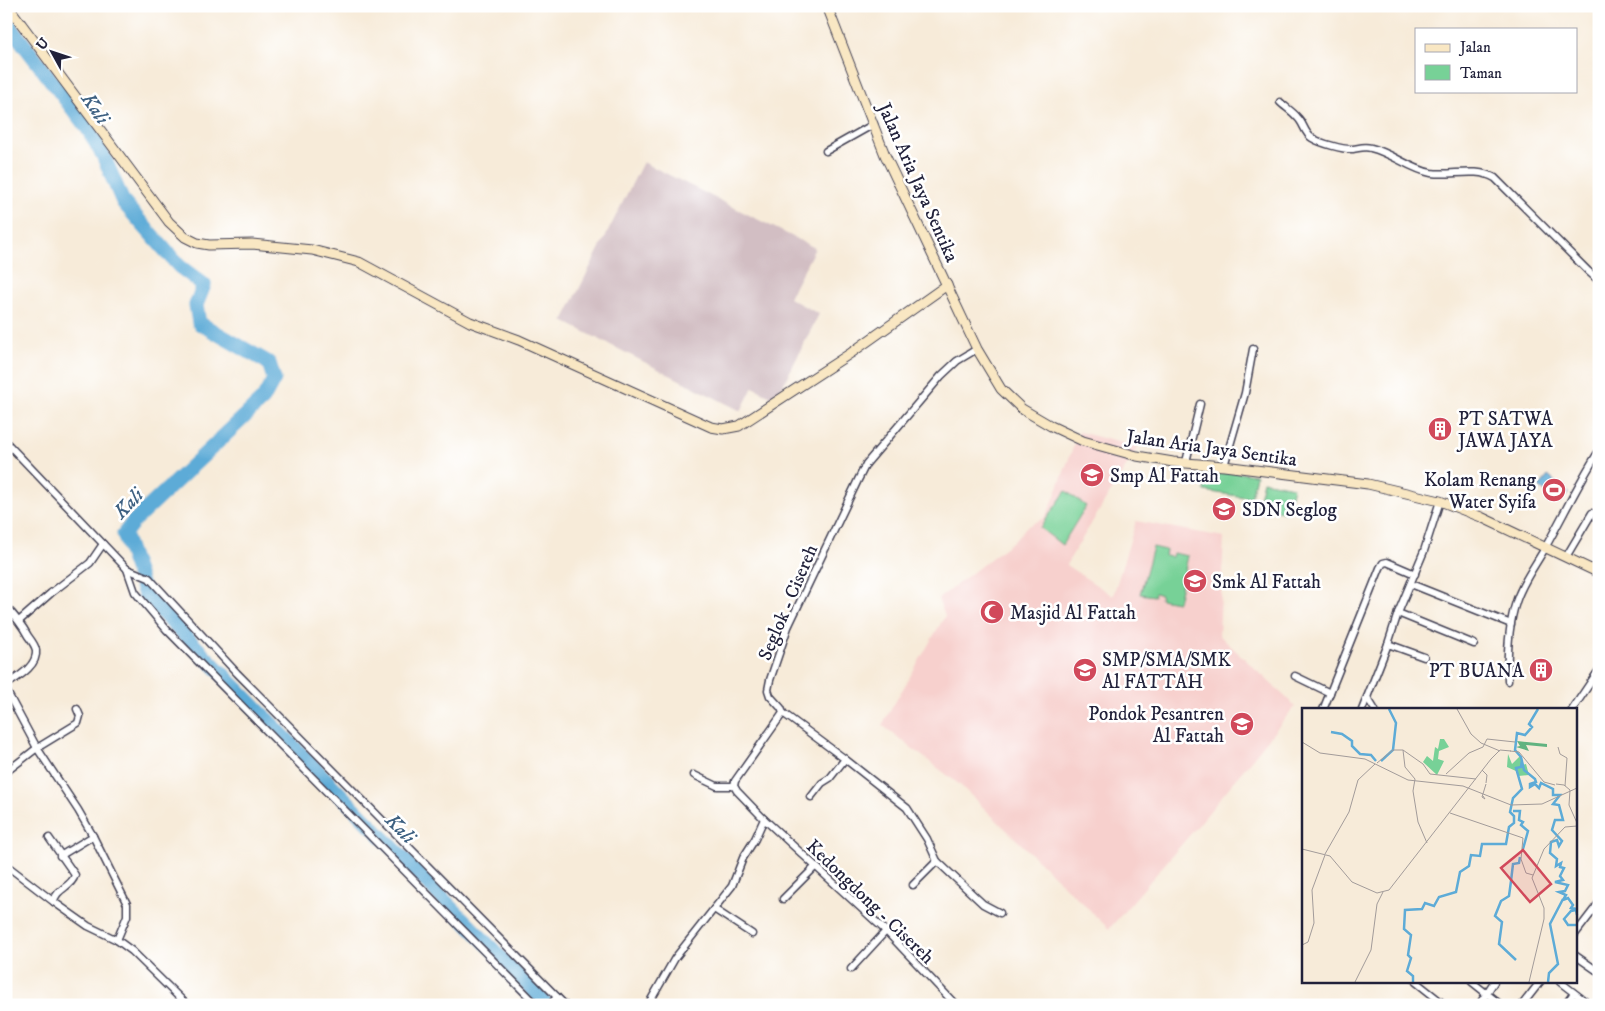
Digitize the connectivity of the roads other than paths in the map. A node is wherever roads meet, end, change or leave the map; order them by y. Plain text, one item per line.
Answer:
1 (8, 6) edge
2 (827, 6) edge
3 (1280, 102) dead end
4 (874, 124) junction
5 (826, 151) dead end
6 (1599, 281) edge
7 (947, 285) junction
8 (977, 349) junction
9 (1253, 349) dead end
10 (1200, 404) dead end
11 (6, 442) edge
12 (1599, 451) edge
13 (1186, 462) junction
14 (1224, 466) junction
15 (1440, 501) junction
16 (1592, 513) dead end
17 (104, 544) junction
18 (1545, 548) junction
19 (1566, 557) junction
20 (127, 569) junction
21 (1599, 573) edge
22 (1415, 574) junction
23 (1411, 584) junction
24 (6, 607) edge
25 (1398, 613) junction
26 (19, 621) junction
27 (1511, 624) junction
28 (1388, 644) junction
29 (1474, 644) dead end
30 (1424, 657) dead end
31 (1599, 670) edge
32 (1295, 676) dead end
33 (1508, 681) dead end
34 (6, 685) edge
35 (6, 690) edge
36 (1330, 693) junction
37 (1367, 697) junction
38 (1324, 708) edge
39 (1363, 708) edge
40 (1374, 708) edge
41 (1573, 708) edge
42 (77, 709) dead end
43 (783, 714) junction
44 (37, 748) junction
45 (845, 759) junction
46 (6, 772) edge
47 (694, 775) dead end
48 (734, 786) junction
49 (811, 797) dead end
50 (764, 819) junction
51 (93, 836) junction
52 (49, 838) dead end
53 (60, 856) junction
54 (936, 861) junction
55 (6, 865) edge
56 (815, 867) junction
57 (913, 885) dead end
58 (783, 899) dead end
59 (54, 902) junction
60 (1599, 903) edge
61 (714, 909) junction
62 (1000, 914) dead end
63 (1578, 930) edge
64 (886, 931) junction
65 (752, 934) dead end
66 (116, 940) junction
67 (1578, 957) edge
68 (852, 969) dead end
69 (1599, 972) edge
70 (1419, 984) edge
71 (1474, 984) edge
72 (1493, 984) edge
73 (1538, 984) edge
74 (1563, 984) edge
75 (1574, 993) junction
76 (1487, 994) junction
77 (554, 1001) edge
78 (187, 1005) edge
79 (537, 1005) edge
80 (565, 1005) edge
81 (648, 1005) edge
82 (956, 1005) edge
83 (1445, 1005) edge
84 (1479, 1005) edge
85 (1501, 1005) edge
86 (1522, 1005) edge
87 (1565, 1005) edge
88 (1590, 1005) edge

1 - 7 street
2 - 4 street, Jalan Aria Jaya Sentika
3 - 6 street
4 - 5 street
4 - 7 street, Jalan Aria Jaya Sentika
7 - 8 street, Jalan Aria Jaya Sentika
8 - 13 street, Jalan Aria Jaya Sentika
8 - 43 street, Seglok - Cisereh
9 - 14 street
10 - 13 street
11 - 17 street
12 - 18 street
13 - 14 street, Jalan Aria Jaya Sentika
14 - 15 street, Jalan Aria Jaya Sentika
15 - 18 street, Jalan Aria Jaya Sentika
15 - 22 street
16 - 19 street
17 - 20 street
17 - 26 street
18 - 19 street, Jalan Aria Jaya Sentika
18 - 27 street
19 - 21 street, Jalan Aria Jaya Sentika
20 - 77 street
20 - 79 street
22 - 23 street
22 - 36 street
23 - 25 street
23 - 27 street
24 - 26 street
25 - 28 street
25 - 29 street
26 - 34 street
27 - 33 street
28 - 30 street
28 - 37 street
31 - 41 street
32 - 36 street
35 - 44 street
36 - 38 street
37 - 39 street
37 - 40 street
42 - 44 street
43 - 45 street, Seglok - Cisereh
43 - 48 street
44 - 46 street
44 - 51 street
45 - 49 street
45 - 54 street, Seglok - Cisereh
47 - 48 street
48 - 50 street
50 - 56 street, Kedongdong - Cisereh
50 - 61 street
51 - 53 street
51 - 66 street
52 - 53 street
53 - 59 street
54 - 57 street
54 - 62 street
55 - 59 street
56 - 58 street
56 - 64 street, Kedongdong - Cisereh
59 - 66 street
60 - 63 street
61 - 65 street
61 - 81 street
64 - 68 street
64 - 82 street, Kedongdong - Cisereh
66 - 78 street
67 - 69 street
70 - 83 street
71 - 76 street
72 - 76 street
73 - 86 street
74 - 75 street
75 - 87 street
75 - 88 street
76 - 84 street
76 - 85 street
77 - 80 street

